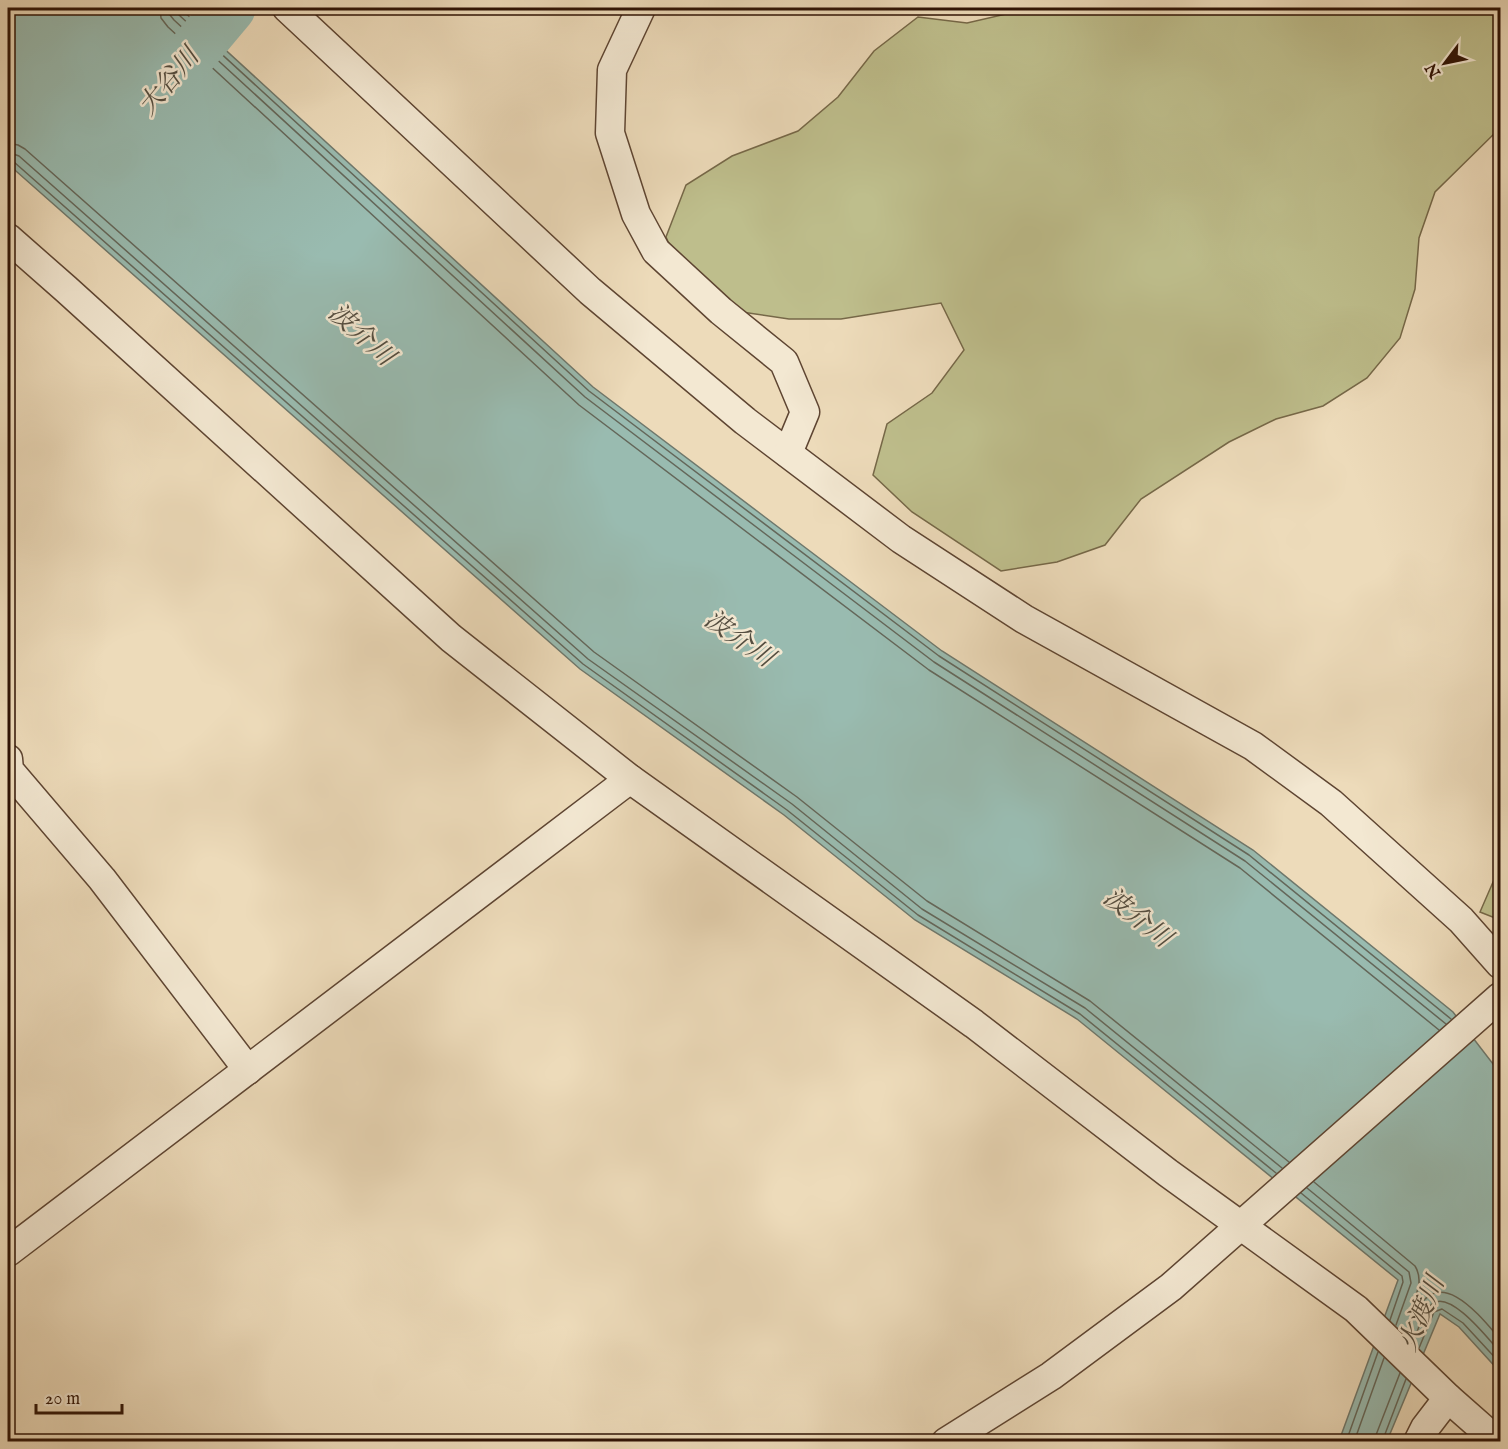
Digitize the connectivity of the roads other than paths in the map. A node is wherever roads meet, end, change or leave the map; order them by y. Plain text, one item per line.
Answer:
1 (287, 8) edge
2 (641, 8) edge
3 (8, 238) edge
4 (788, 453) junction
5 (8, 759) edge
6 (630, 780) junction
7 (1500, 964) edge
8 (1495, 1001) edge
9 (248, 1070) junction
10 (1247, 1220) junction
11 (8, 1252) edge
12 (1448, 1398) junction
13 (946, 1442) edge
14 (1418, 1442) edge
15 (1498, 1442) edge

1 - 4 street
2 - 4 street
3 - 6 street
4 - 7 street
5 - 9 street
6 - 9 street
6 - 10 street
8 - 10 street
9 - 11 street
10 - 12 street
10 - 13 street
12 - 14 street
12 - 15 street

